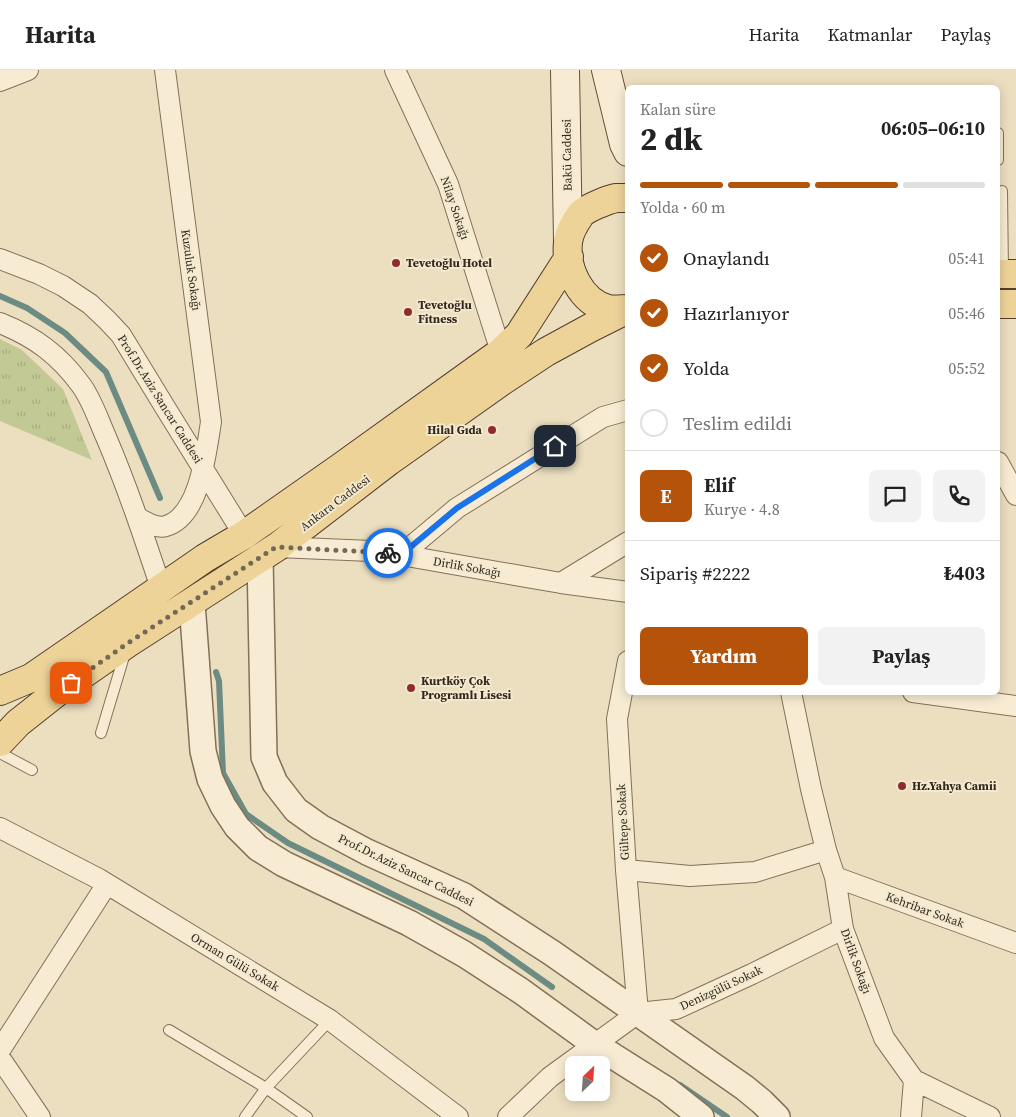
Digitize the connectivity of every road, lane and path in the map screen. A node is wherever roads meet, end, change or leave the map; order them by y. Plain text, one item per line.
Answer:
1 (28, 70) edge
2 (165, 70) edge
3 (395, 70) edge
4 (565, 70) edge
5 (606, 70) edge
6 (0, 81) edge
7 (625, 146) edge
8 (1002, 191) dead end
9 (625, 198) edge
10 (1000, 229) edge
11 (568, 249) junction
12 (0, 259) edge
13 (1006, 274) edge
14 (1000, 304) edge
15 (1016, 304) edge
16 (625, 309) edge
17 (625, 310) edge
18 (0, 323) edge
19 (501, 352) junction
20 (625, 411) edge
21 (1000, 466) edge
22 (202, 469) junction
23 (1016, 495) edge
24 (137, 517) junction
25 (244, 535) junction
26 (625, 544) edge
27 (268, 553) junction
28 (401, 555) junction
29 (561, 583) junction
30 (161, 588) junction
31 (625, 592) edge
32 (192, 603) junction
33 (128, 643) junction
34 (625, 677) edge
35 (0, 691) edge
36 (792, 695) edge
37 (935, 695) edge
38 (1016, 706) edge
39 (101, 734) dead end
40 (0, 742) edge
41 (0, 753) edge
42 (32, 770) dead end
43 (0, 828) edge
44 (826, 850) junction
45 (626, 870) junction
46 (835, 877) junction
47 (107, 884) junction
48 (843, 929) junction
49 (1016, 943) edge
50 (638, 1013) junction
51 (330, 1020) junction
52 (169, 1030) dead end
53 (594, 1044) junction
54 (0, 1050) edge
55 (0, 1058) edge
56 (914, 1080) junction
57 (266, 1088) junction
58 (40, 1117) edge
59 (245, 1117) edge
60 (307, 1117) edge
61 (458, 1117) edge
62 (508, 1117) edge
63 (701, 1117) edge
64 (777, 1117) edge
65 (911, 1117) edge
66 (990, 1117) edge

1 - 6 street
2 - 22 street, Kuzuluk Sokağı
3 - 19 street, Nilay Sokağı
4 - 11 main road, Bakü Caddesi
5 - 7 main road
8 - 10 lane
9 - 11 main road, Ankara Caddesi
10 - 13 lane
11 - 16 main road
11 - 19 main road, Ankara Caddesi
12 - 22 street, Prof.Dr.Aziz Sancar Caddesi
14 - 15 main road
17 - 27 main road, Ankara Caddesi
18 - 24 street
19 - 25 main road, Ankara Caddesi
20 - 28 street
21 - 23 street
22 - 24 street, Kuzuluk Sokağı
22 - 25 street, Prof.Dr.Aziz Sancar Caddesi
24 - 30 street
25 - 30 main road, Ankara Caddesi
26 - 29 street
27 - 28 street, Dirlik Sokağı
27 - 32 main road, Ankara Caddesi
27 - 50 street, Prof.Dr.Aziz Sancar Caddesi
28 - 29 street, Dirlik Sokağı
29 - 31 street, Dirlik Sokağı
30 - 35 main road, Ankara Caddesi
32 - 33 main road, Ankara Caddesi
32 - 53 street
33 - 39 lane
33 - 40 main road, Ankara Caddesi
34 - 45 street, Gültepe Sokak
36 - 44 street, Dirlik Sokağı
37 - 38 street
41 - 42 lane
43 - 47 street, Orman Gülü Sokak
44 - 45 street, Gültepe Sokak
44 - 46 street, Dirlik Sokağı
45 - 50 street
46 - 48 street, Dirlik Sokağı
46 - 49 street, Kehribar Sokak
47 - 51 street, Orman Gülü Sokak
47 - 54 street
48 - 50 street, Denizgülü Sokak
48 - 56 street, Dirlik Sokağı
50 - 53 street, Denizgülü Sokak
50 - 64 street, Prof.Dr.Aziz Sancar Caddesi
51 - 57 lane
51 - 61 street, Orman Gülü Sokak
52 - 57 lane
53 - 62 street, Denizgülü Sokak
53 - 63 street
55 - 58 street
56 - 65 street
56 - 66 street, Dirlik Sokağı
57 - 59 lane
57 - 60 lane

